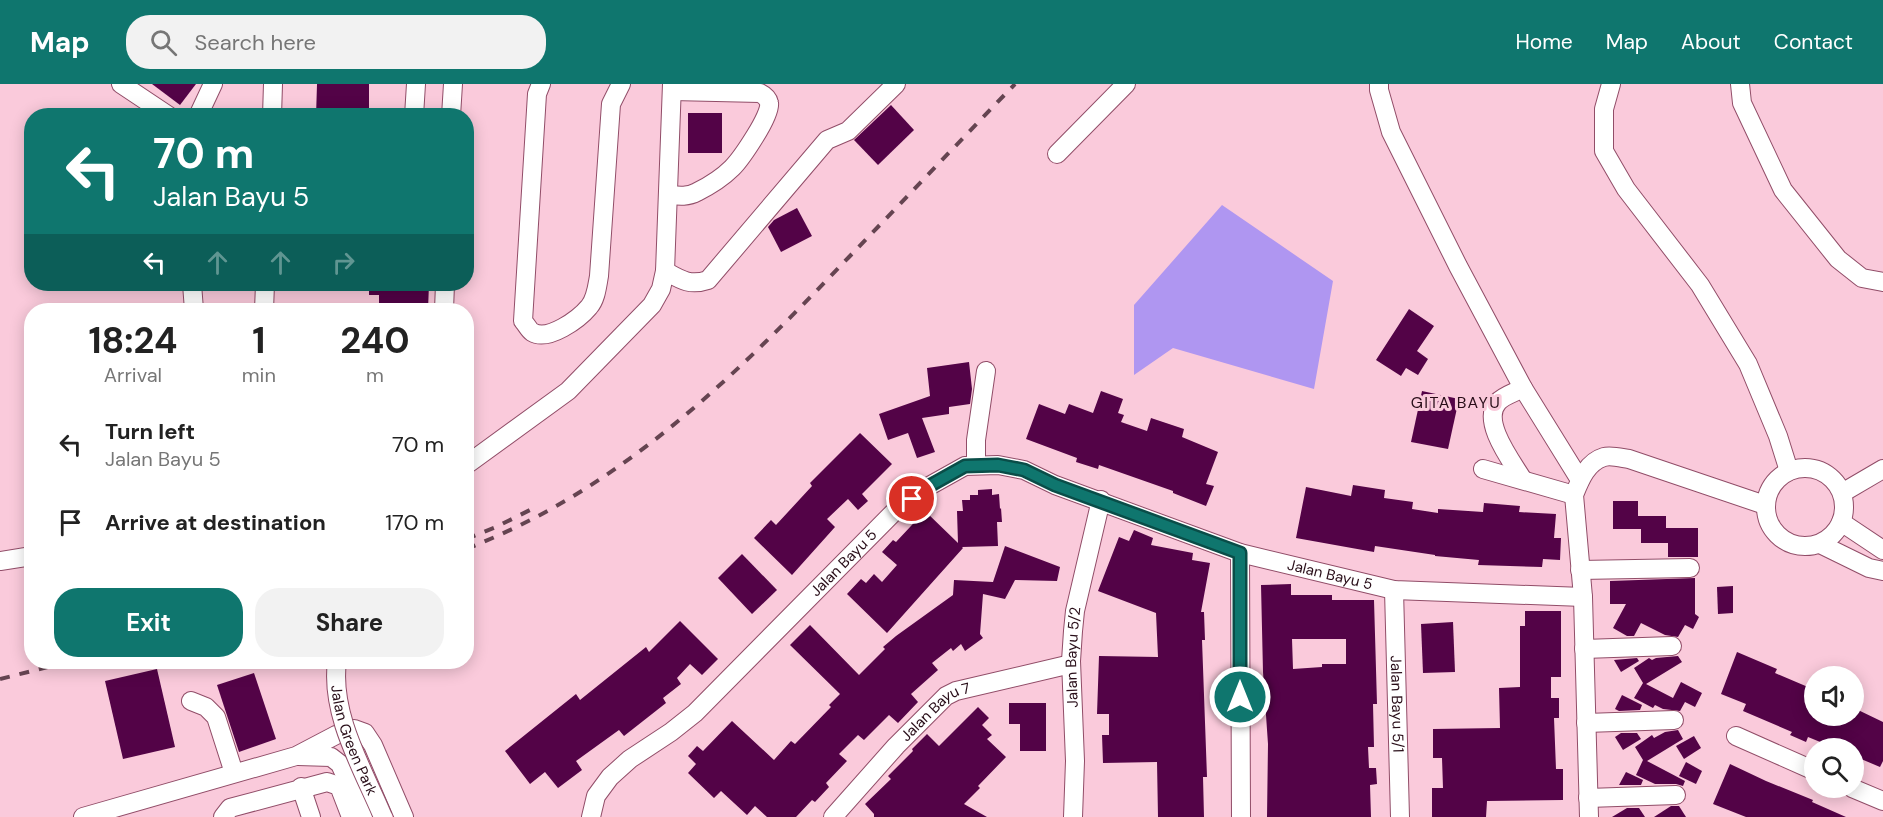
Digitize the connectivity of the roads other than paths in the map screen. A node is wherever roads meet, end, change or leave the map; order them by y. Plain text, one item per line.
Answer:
1 (213, 84) edge
2 (273, 84) edge
3 (416, 84) edge
4 (453, 84) edge
5 (542, 84) edge
6 (621, 84) edge
7 (896, 84) edge
8 (1126, 84) edge
9 (1378, 84) edge
10 (1611, 84) edge
11 (1740, 84) edge
12 (130, 86) edge
13 (672, 88) edge
14 (159, 108) edge
15 (202, 108) edge
16 (272, 108) edge
17 (414, 108) edge
18 (452, 108) edge
19 (1057, 154) dead end
20 (669, 195) junction
21 (665, 271) junction
22 (1883, 282) edge
23 (987, 371) dead end
24 (1523, 388) junction
25 (474, 459) edge
26 (976, 465) junction
27 (1483, 469) dead end
28 (1883, 469) edge
29 (1789, 471) junction
30 (1523, 480) junction
31 (1577, 487) junction
32 (1842, 493) junction
33 (1101, 500) junction
34 (1765, 505) junction
35 (1841, 522) junction
36 (1820, 544) junction
37 (1883, 550) edge
38 (1240, 553) junction
39 (24, 557) edge
40 (0, 561) edge
41 (1690, 568) dead end
42 (1581, 570) junction
43 (1883, 572) edge
44 (1394, 590) junction
45 (1583, 597) junction
46 (1671, 646) dead end
47 (1584, 649) junction
48 (1071, 664) junction
49 (336, 669) edge
50 (191, 701) dead end
51 (1674, 720) dead end
52 (1586, 723) junction
53 (1736, 736) dead end
54 (296, 756) junction
55 (1804, 766) edge
56 (234, 773) junction
57 (301, 788) junction
58 (1864, 793) edge
59 (1676, 795) dead end
60 (1588, 798) junction
61 (1883, 801) edge
62 (132, 811) edge
63 (355, 812) edge
64 (83, 817) edge
65 (223, 817) edge
66 (310, 817) edge
67 (383, 817) edge
68 (404, 817) edge
69 (591, 817) edge
70 (833, 817) edge
71 (1073, 817) edge
72 (1241, 817) edge
73 (1400, 817) edge
74 (1589, 817) edge

1 - 15 street
2 - 16 street
3 - 17 street
4 - 18 street
5 - 6 street
7 - 21 street
8 - 19 street
9 - 24 street
10 - 29 street
11 - 22 street
12 - 14 street
13 - 20 street
13 - 20 street
20 - 21 street
21 - 25 street
23 - 26 street
24 - 30 street
24 - 31 street
26 - 33 street, Jalan Bayu 5
26 - 69 street, Jalan Bayu 5
27 - 30 street
28 - 32 street
29 - 32 street
29 - 34 street
30 - 31 street
31 - 34 street
31 - 42 street
32 - 35 street
33 - 38 street, Jalan Bayu 5
33 - 48 street, Jalan Bayu 5/2
34 - 36 street
35 - 36 street
35 - 37 street
36 - 43 street
38 - 44 street, Jalan Bayu 5
38 - 72 street
39 - 40 street
41 - 42 street
42 - 45 street
44 - 45 street, Jalan Bayu 5
44 - 73 street, Jalan Bayu 5/1
45 - 47 street
46 - 47 street
47 - 52 street
48 - 70 street, Jalan Bayu 7
48 - 71 street, Jalan Bayu 5/2
49 - 67 street, Jalan Green Park, bridge
50 - 56 street
51 - 52 street
52 - 60 street
53 - 55 street
54 - 56 street
54 - 63 street
54 - 68 street
56 - 62 street
57 - 63 street
57 - 65 street
57 - 66 street
58 - 61 street
59 - 60 street
60 - 74 street
62 - 64 street

